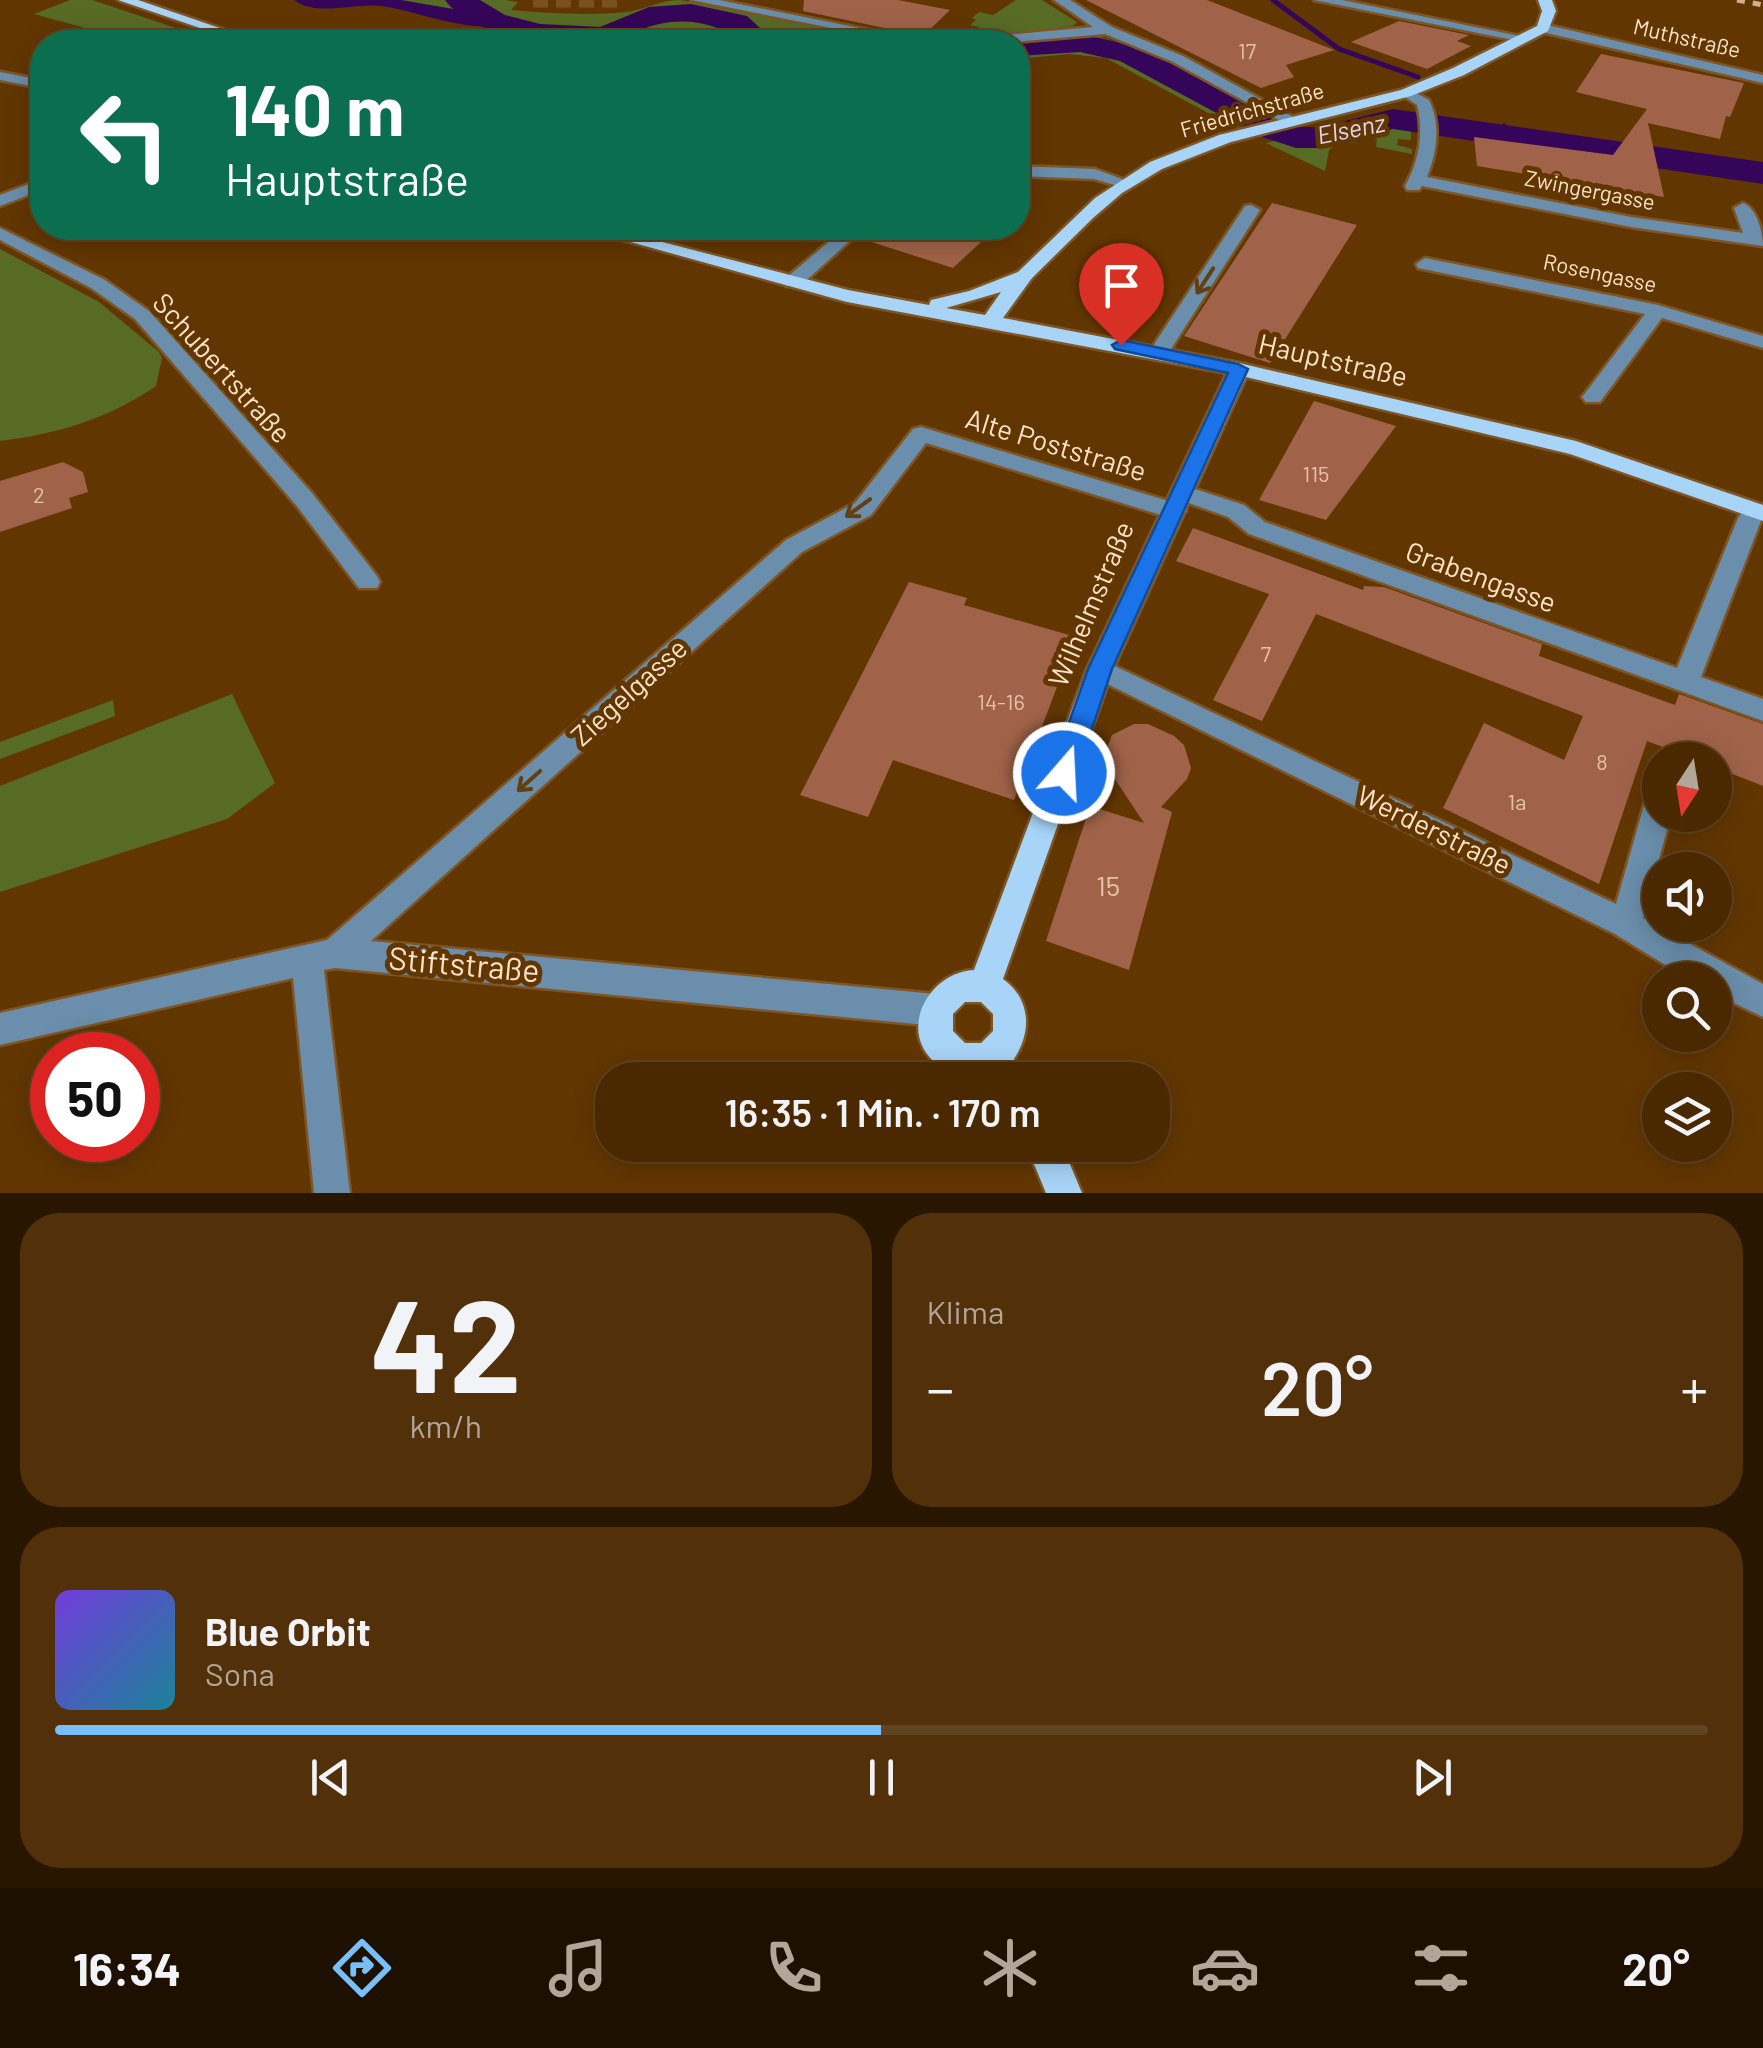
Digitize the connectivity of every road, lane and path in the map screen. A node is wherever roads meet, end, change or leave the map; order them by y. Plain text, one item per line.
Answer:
1 (126, 0) edge
2 (698, 0) edge
3 (1061, 0) edge
4 (1321, 0) edge
5 (1545, 0) edge
6 (1544, 28) junction
7 (215, 30) edge
8 (858, 30) edge
9 (1107, 30) junction
10 (1030, 37) edge
11 (1523, 38) junction
12 (0, 76) edge
13 (1763, 78) edge
14 (30, 82) edge
15 (1407, 93) junction
16 (1288, 124) junction
17 (1030, 170) edge
18 (1125, 183) junction
19 (30, 189) edge
20 (0, 201) edge
21 (1743, 208) dead end
22 (1251, 210) dead end
23 (0, 232) edge
24 (634, 240) edge
25 (842, 240) edge
26 (1759, 240) edge
27 (1425, 264) dead end
28 (1028, 273) junction
29 (792, 282) junction
30 (905, 306) junction
31 (1658, 311) junction
32 (992, 320) junction
33 (1763, 342) edge
34 (1159, 352) junction
35 (1238, 369) junction
36 (1593, 397) dead end
37 (921, 434) joint
38 (1178, 502) junction
39 (1756, 515) edge
40 (368, 582) dead end
41 (1100, 669) junction
42 (1686, 680) junction
43 (1763, 710) edge
44 (1652, 832) edge
45 (1626, 924) junction
46 (321, 957) junction
47 (984, 987) junction
48 (1763, 1001) edge
49 (936, 1010) junction
50 (0, 1029) edge
51 (983, 1062) edge
52 (1001, 1062) edge
53 (1051, 1162) edge
54 (332, 1193) edge
55 (1064, 1193) edge

1 - 7 main road
2 - 8 street
3 - 9 street
4 - 11 street
5 - 6 main road
6 - 11 main road, Friedrichstraße
6 - 13 street, Muthstraße
9 - 10 street
9 - 16 street
11 - 15 main road, Friedrichstraße
12 - 14 street
15 - 16 main road, Friedrichstraße
15 - 26 street, Zwingergasse
16 - 18 main road, Friedrichstraße
17 - 18 street
18 - 28 main road, Friedrichstraße
19 - 20 street
21 - 26 street, Zwingergasse
22 -> 34 street
23 - 40 street, Schubertstraße
24 - 29 main road, Hauptstraße
25 - 29 street
27 - 31 street, Rosengasse
28 - 30 main road
28 - 32 main road, Friedrichstraße
29 - 30 main road, Hauptstraße
30 - 32 main road, Hauptstraße
31 - 33 street, Rosengasse
31 - 36 street
32 - 34 main road, Hauptstraße
34 - 35 main road, Hauptstraße
35 - 38 main road, Wilhelmstraße
35 - 39 main road, Hauptstraße
37 - 38 street, Alte Poststraße
37 -> 46 street, Ziegelgasse
38 - 41 main road, Wilhelmstraße
38 - 42 street, Grabengasse
39 - 42 street
41 - 45 street, Werderstraße
41 - 47 main road, Wilhelmstraße
42 - 43 street, Grabengasse
44 - 45 street
45 - 48 street, Werderstraße
46 - 49 street, Stiftstraße
46 - 50 street, Stiftstraße
46 - 54 street
47 - 49 main road
47 - 52 main road
49 - 51 main road
53 - 55 main road

